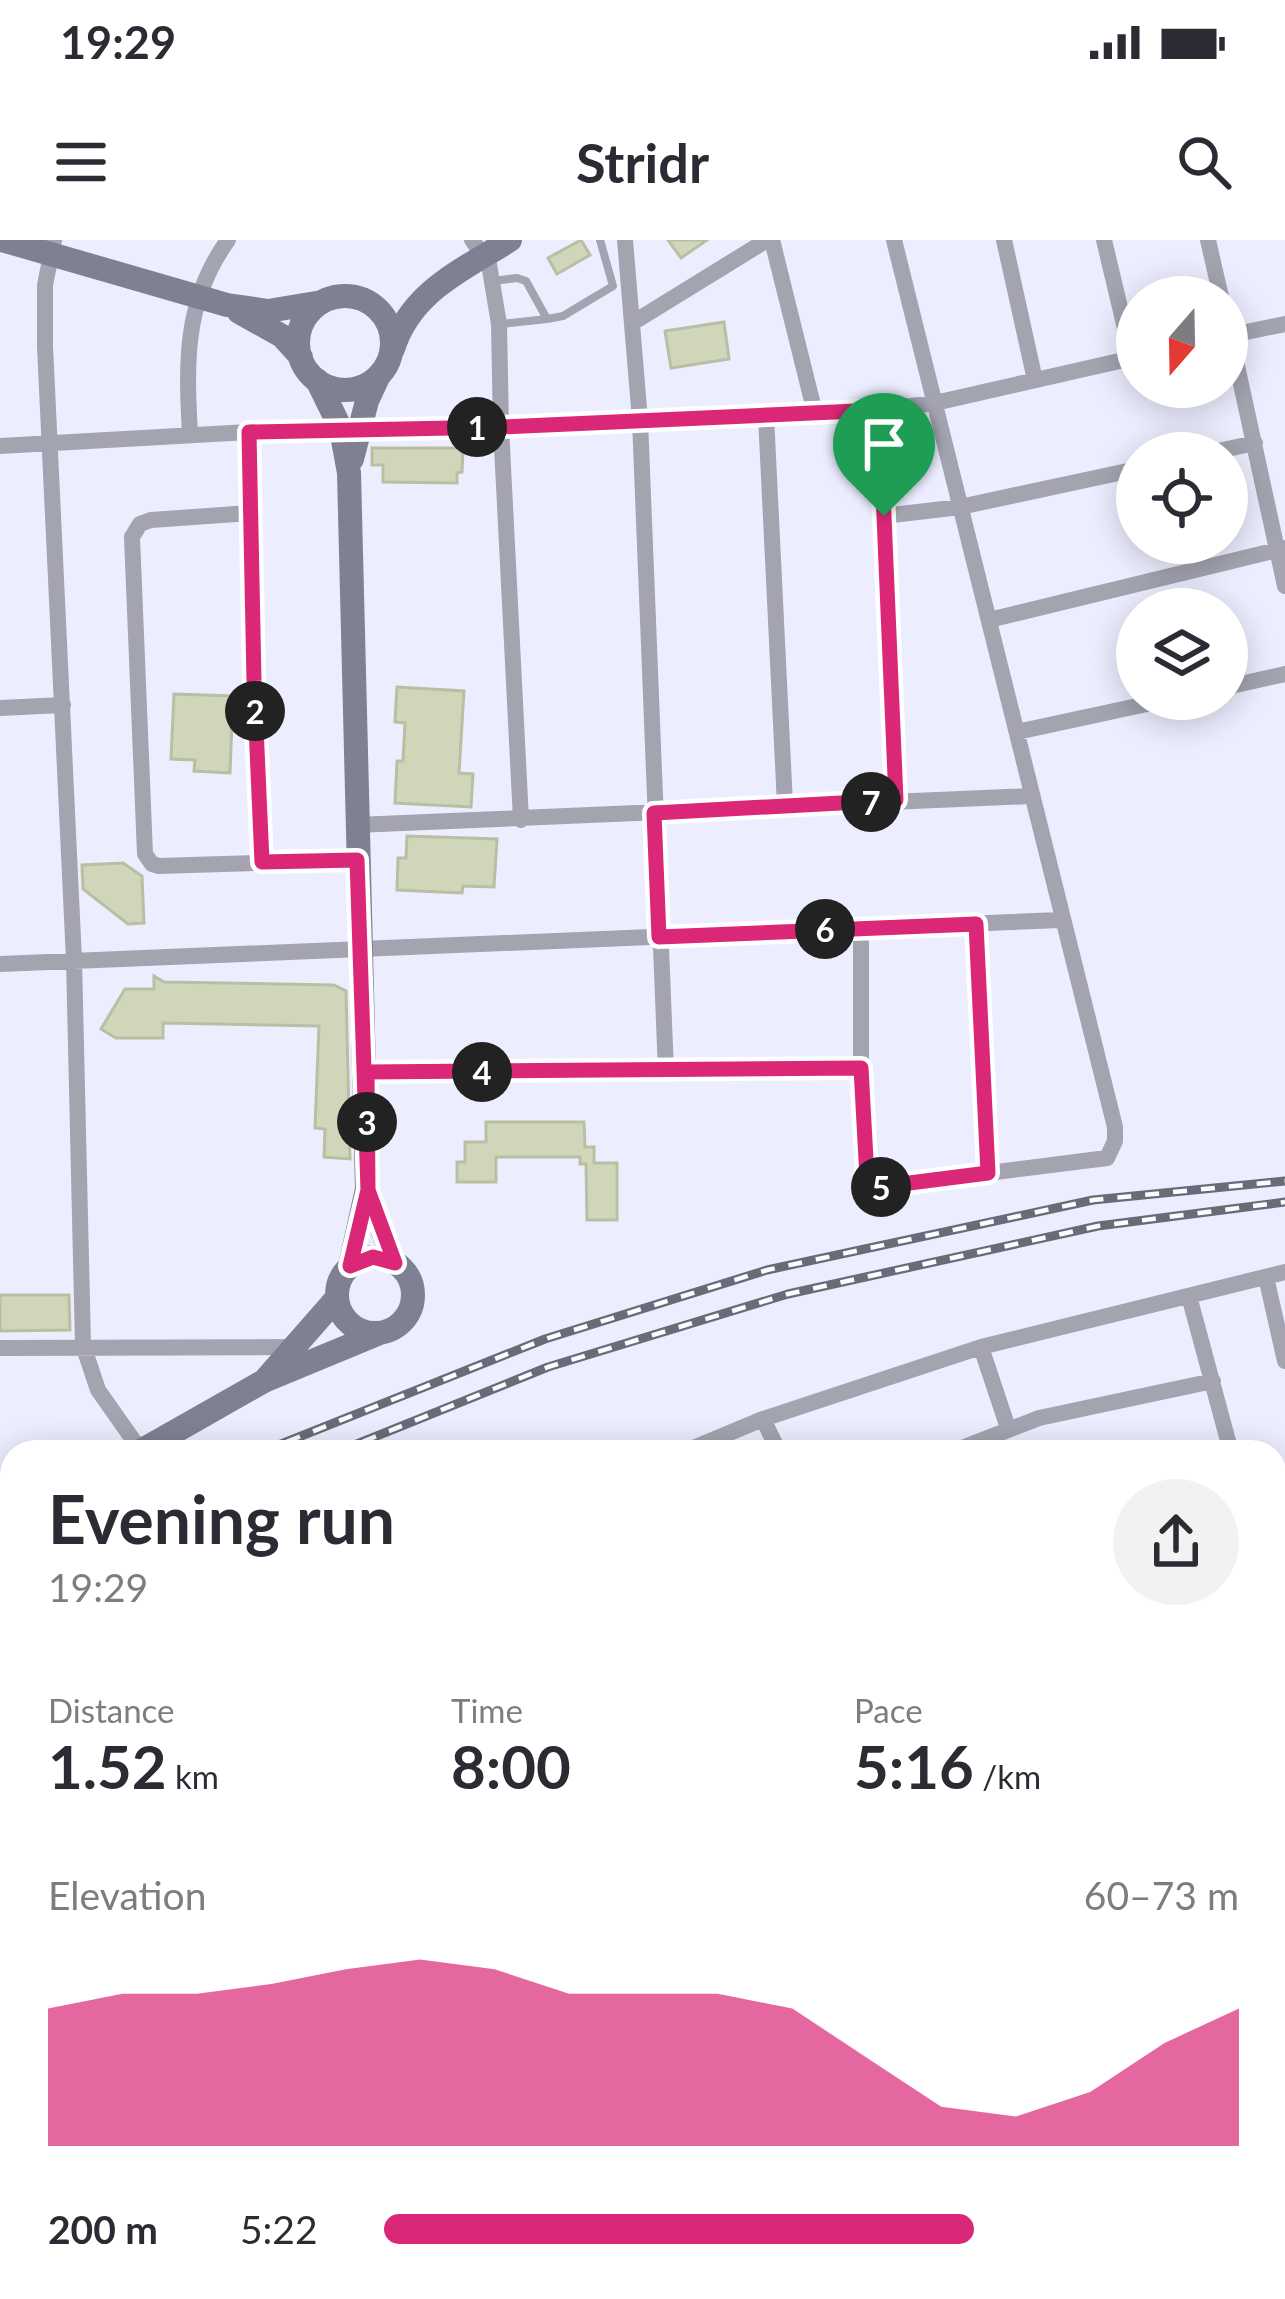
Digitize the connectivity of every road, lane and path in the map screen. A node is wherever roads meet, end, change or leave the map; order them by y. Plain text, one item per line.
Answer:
1 (2, 240) edge
2 (228, 240) edge
3 (511, 240) edge
4 (600, 240) edge
5 (625, 240) edge
6 (770, 240) edge
7 (894, 240) edge
8 (1004, 240) edge
9 (1105, 240) edge
10 (1208, 240) edge
11 (51, 247) edge
12 (479, 248) edge
13 (1216, 276) edge
14 (622, 277) junction
15 (493, 281) junction
16 (1116, 284) edge
17 (426, 292) junction
18 (196, 297) junction
19 (357, 298) junction
20 (322, 302) junction
21 (226, 305) junction
22 (547, 320) junction
23 (634, 322) junction
24 (499, 324) junction
25 (1285, 324) edge
26 (1248, 328) edge
27 (301, 357) junction
28 (1116, 361) edge
29 (385, 364) junction
30 (317, 380) junction
31 (1035, 380) junction
32 (935, 403) junction
33 (1247, 408) edge
34 (879, 410) junction
35 (815, 413) junction
36 (766, 416) junction
37 (640, 420) junction
38 (501, 427) junction
39 (350, 429) junction
40 (249, 432) junction
41 (190, 434) junction
42 (1255, 443) junction
43 (50, 444) junction
44 (1248, 445) edge
45 (0, 446) edge
46 (1116, 474) edge
47 (960, 507) junction
48 (250, 513) junction
49 (884, 516) junction
50 (1281, 549) edge
51 (1285, 586) edge
52 (989, 620) junction
53 (1285, 674) edge
54 (1248, 682) edge
55 (62, 705) junction
56 (0, 708) edge
57 (1116, 711) edge
58 (1017, 732) junction
59 (1031, 796) junction
60 (896, 800) junction
61 (785, 805) junction
62 (654, 813) junction
63 (521, 820) junction
64 (356, 825) junction
65 (357, 860) junction
66 (262, 862) junction
67 (1060, 920) junction
68 (976, 924) junction
69 (860, 928) junction
70 (659, 937) junction
71 (361, 951) junction
72 (74, 961) junction
73 (0, 964) edge
74 (861, 1068) junction
75 (367, 1072) junction
76 (666, 1072) junction
77 (988, 1173) junction
78 (368, 1190) junction
79 (395, 1263) junction
80 (350, 1266) junction
81 (1285, 1271) edge
82 (1266, 1277) junction
83 (1189, 1296) junction
84 (337, 1298) junction
85 (380, 1333) junction
86 (83, 1345) junction
87 (294, 1347) junction
88 (981, 1347) junction
89 (0, 1348) edge
90 (1285, 1361) edge
91 (264, 1381) junction
92 (1213, 1381) junction
93 (763, 1419) junction
94 (1008, 1429) junction
95 (132, 1440) edge
96 (159, 1440) edge
97 (713, 1440) edge
98 (773, 1440) edge
99 (981, 1440) edge
100 (1228, 1440) edge

1 - 11 street
2 - 18 street
3 - 12 street
4 - 14 lane
5 - 14 street
6 - 23 street
6 - 35 street
7 - 32 street
8 - 31 street
9 - 16 street
10 - 13 street
11 - 18 street
11 - 43 street
12 - 15 street
12 - 17 street
14 - 22 lane
14 - 23 street
15 - 22 lane
15 - 24 street
17 - 19 street
17 - 29 street
18 - 21 street
18 - 41 street
19 - 20 street
19 - 29 street
20 - 21 street
20 - 27 street
21 - 27 street
22 - 24 lane
23 - 37 street
24 - 38 street
25 - 26 street
27 - 30 street
28 - 31 street
29 - 30 street
29 - 39 street
30 - 39 street
31 - 32 street
32 - 34 street
32 - 47 street
33 - 42 street
34 - 35 street
34 - 49 street
35 - 36 street
36 - 37 street
36 - 61 street
37 - 38 street
37 - 62 street
38 - 39 street
38 - 63 street
39 - 40 street
39 - 64 street
40 - 41 street
40 - 48 street
41 - 43 street
42 - 44 street
42 - 50 street
43 - 45 street
43 - 55 street
46 - 47 street
47 - 49 street
47 - 52 street
48 - 66 street
48 - 66 street
49 - 60 street
50 - 51 street
50 - 52 street
52 - 58 street
53 - 54 street
55 - 56 street
55 - 72 street
57 - 58 street
58 - 59 street
59 - 60 street
59 - 67 street
60 - 61 street
61 - 62 street
62 - 63 street
62 - 70 street
63 - 64 street
64 - 65 street
65 - 66 street
65 - 71 street
67 - 68 street
67 - 77 street
68 - 69 street
68 - 77 street
69 - 70 street
69 - 74 street
70 - 71 street
70 - 76 street
71 - 72 street
71 - 75 street
72 - 73 street
72 - 86 street
74 - 76 street
74 - 77 street
75 - 76 street
75 - 78 street
78 - 79 street
78 - 80 street
79 - 80 street
79 - 85 street
80 - 84 street
81 - 82 street
82 - 83 street
82 - 90 street
83 - 88 street
83 - 92 street
84 - 85 street
84 - 87 street
85 - 91 street
86 - 87 street
86 - 89 street
86 - 95 street
87 - 91 street
88 - 93 street
88 - 94 street
91 - 96 street
92 - 94 street
92 - 100 street
93 - 97 street
93 - 98 street
94 - 99 street

